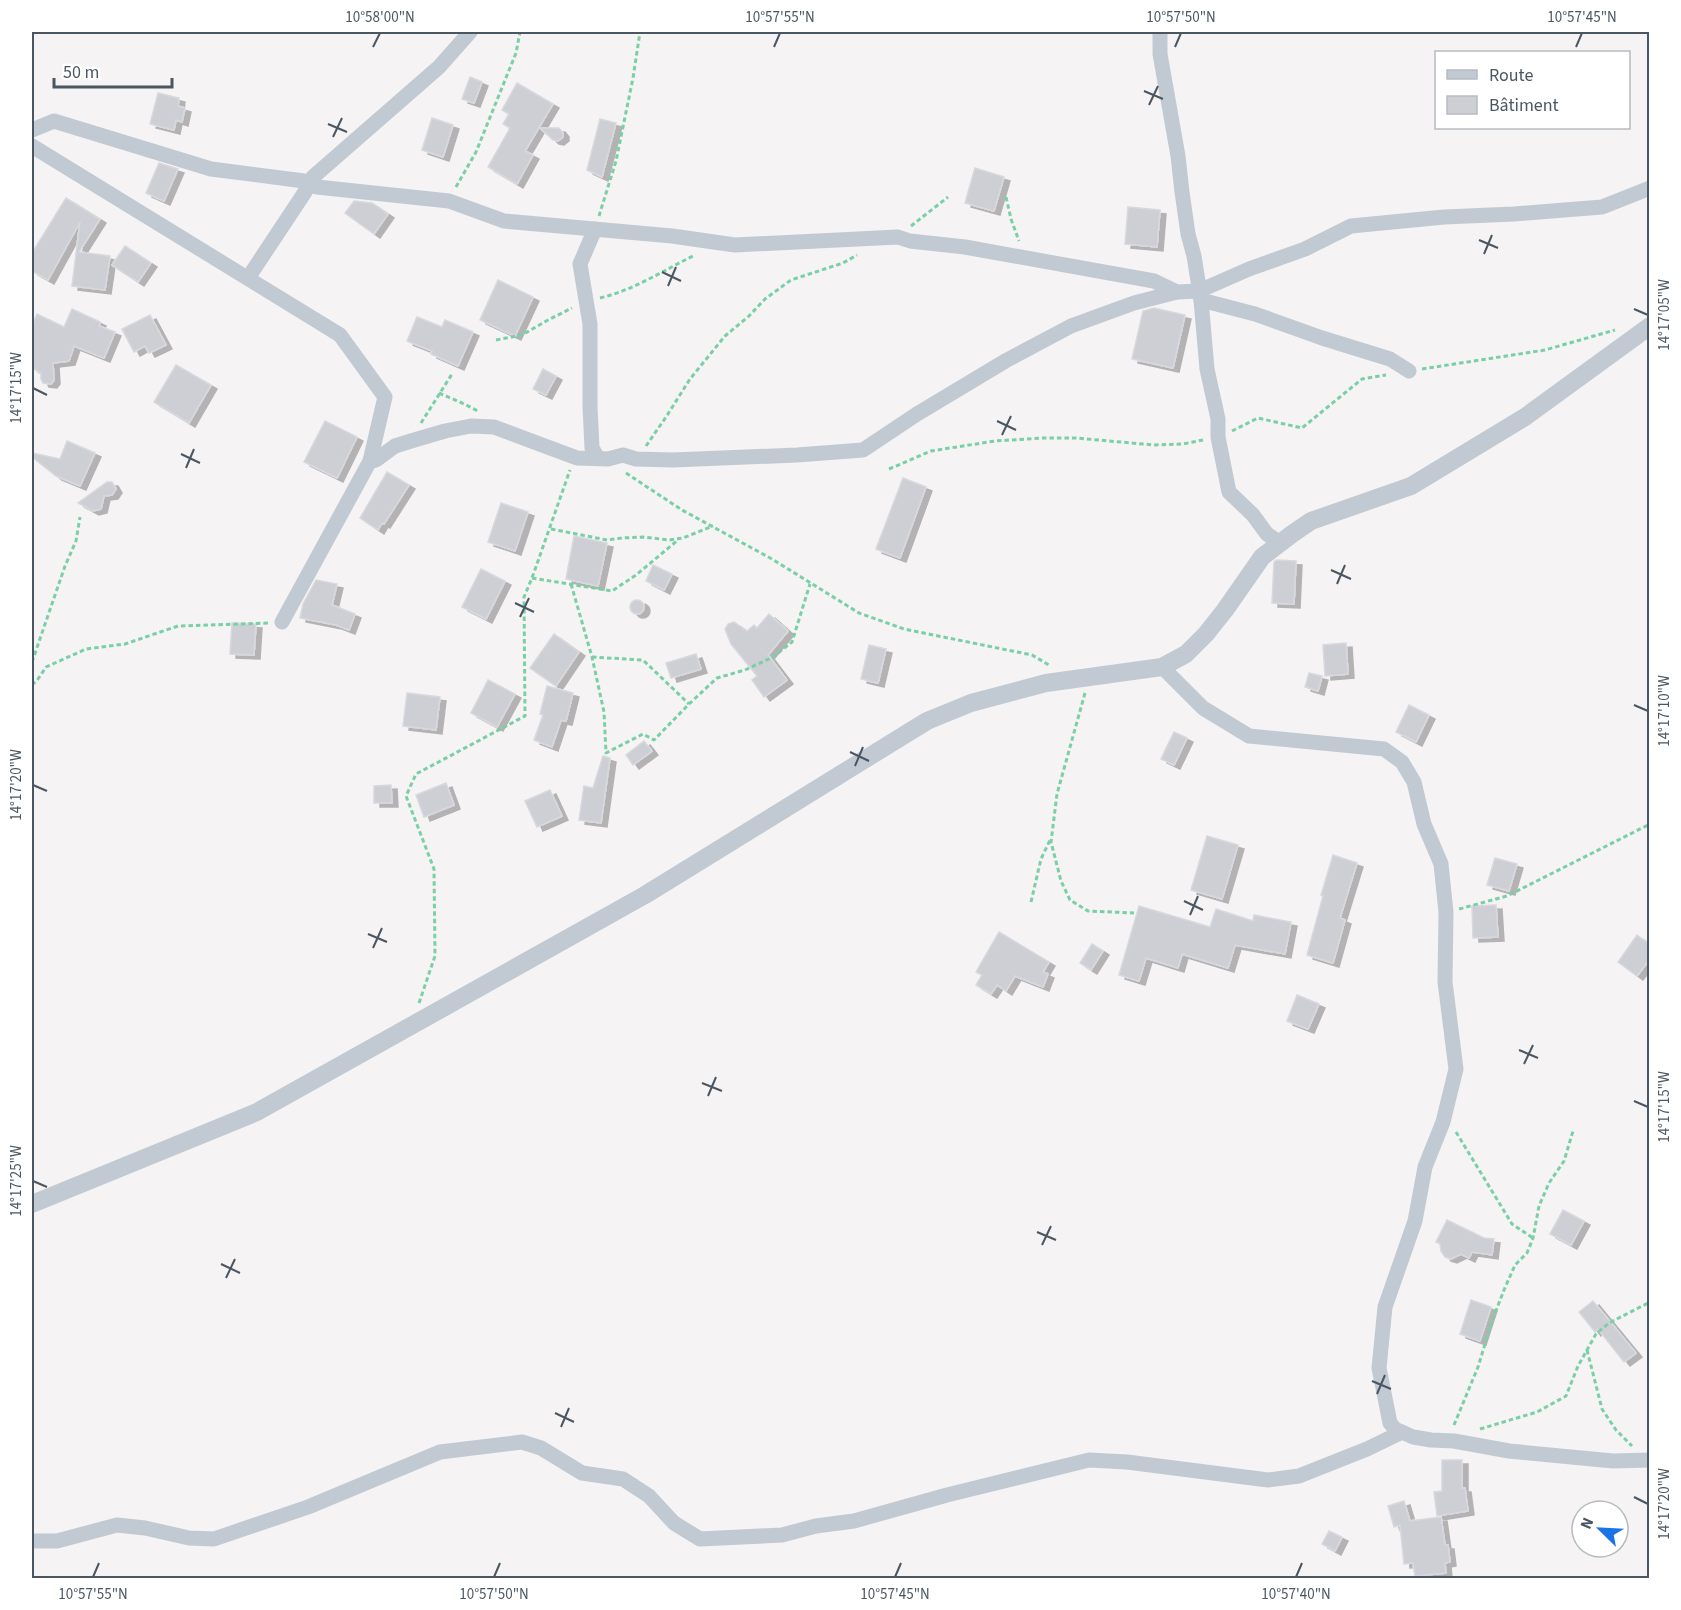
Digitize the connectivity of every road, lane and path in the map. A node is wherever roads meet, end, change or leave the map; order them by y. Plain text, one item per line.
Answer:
1 (470, 32) edge
2 (520, 32) edge
3 (640, 32) edge
4 (1160, 32) edge
5 (32, 130) edge
6 (32, 146) edge
7 (308, 185) junction
8 (1650, 188) edge
9 (948, 197) dead end
10 (1006, 197) dead end
11 (449, 201) junction
12 (595, 229) junction
13 (891, 238) junction
14 (697, 255) dead end
15 (1033, 259) junction
16 (248, 279) junction
17 (1178, 292) junction
18 (1200, 296) junction
19 (587, 302) junction
20 (1650, 326) edge
21 (1623, 328) dead end
22 (496, 340) dead end
23 (1409, 371) junction
24 (452, 374) dead end
25 (439, 393) junction
26 (494, 427) junction
27 (1218, 437) junction
28 (411, 441) junction
29 (577, 458) junction
30 (603, 459) junction
31 (636, 459) junction
32 (370, 461) junction
33 (889, 469) dead end
34 (80, 517) dead end
35 (713, 526) junction
36 (550, 529) junction
37 (679, 539) junction
38 (1280, 543) junction
39 (532, 579) junction
40 (571, 584) junction
41 (810, 584) junction
42 (282, 622) joint
43 (592, 657) junction
44 (32, 662) edge
45 (1162, 667) junction
46 (1082, 678) junction
47 (32, 685) edge
48 (688, 704) junction
49 (1650, 824) edge
50 (1053, 834) junction
51 (1031, 902) dead end
52 (1446, 912) junction
53 (1134, 913) dead end
54 (411, 1026) junction
55 (1443, 1122) junction
56 (1573, 1131) dead end
57 (32, 1204) edge
58 (1533, 1238) junction
59 (1650, 1302) edge
60 (1587, 1350) junction
61 (1478, 1430) dead end
62 (1402, 1432) junction
63 (1447, 1441) junction
64 (1646, 1460) edge
65 (32, 1542) edge

1 - 7 street
2 - 11 path
3 - 12 path
4 - 18 street
5 - 7 street
6 - 16 street
7 - 11 street
7 - 16 street
8 - 18 street
9 - 13 path
10 - 15 path
11 - 12 street
12 - 13 street
12 - 19 street
13 - 15 street
13 - 31 path
14 - 19 path
15 - 17 street
16 - 32 street
17 - 18 street
17 - 31 street
18 - 23 street
18 - 27 street
19 - 22 path
19 - 30 street
20 - 38 street
21 - 23 path
23 - 27 path
24 - 25 path
25 - 26 path
25 - 28 path
26 - 28 street
26 - 29 street
27 - 33 path
27 - 38 street
28 - 32 street
29 - 30 street
29 - 36 path
30 - 31 street
30 - 35 path
32 - 42 street
34 - 44 path
35 - 37 path
35 - 41 path
36 - 37 path
36 - 39 path
37 - 40 path
38 - 45 street
39 - 40 path
39 - 54 path
40 - 43 path
41 - 46 path
41 - 48 path
42 - 47 path
43 - 48 path
43 - 48 path
45 - 46 street
45 - 52 street
46 - 50 path
46 - 54 street
49 - 52 path
50 - 51 path
50 - 53 path
52 - 55 street
54 - 57 street
55 - 58 path
55 - 62 street
56 - 58 path
58 - 63 path
59 - 60 path
60 - 61 path
60 - 64 path
62 - 63 street
62 - 65 street
63 - 64 street

